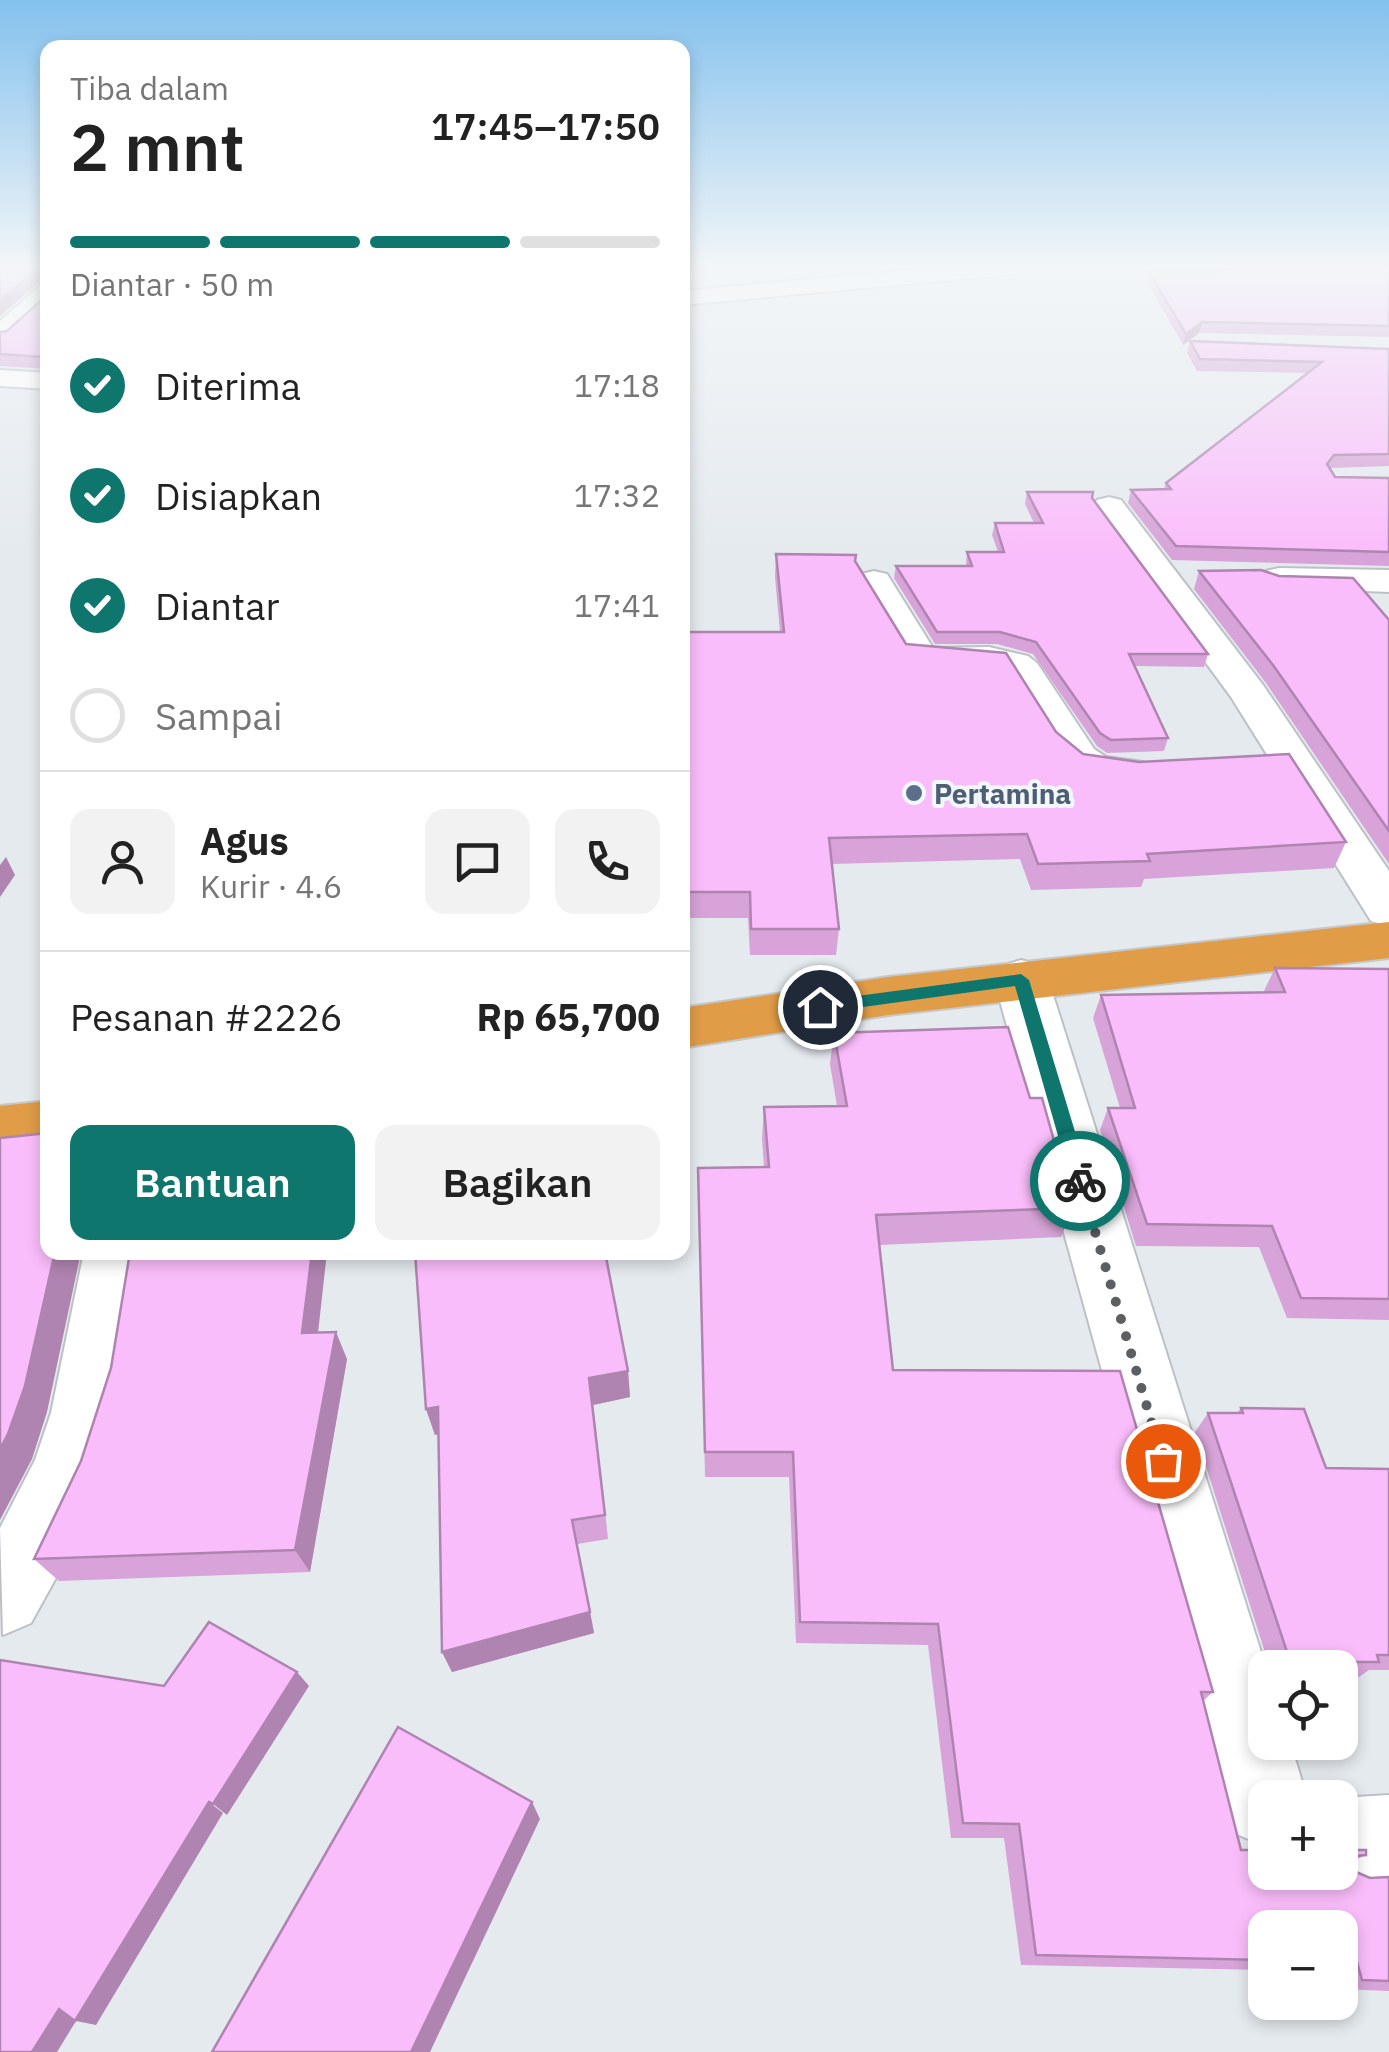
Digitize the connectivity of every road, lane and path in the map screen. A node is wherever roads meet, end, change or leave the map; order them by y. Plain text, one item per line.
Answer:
1 (0, 378) edge
2 (40, 380) edge
3 (1109, 506) dead end
4 (1238, 573) edge
5 (1389, 581) edge
6 (874, 582) dead end
7 (1160, 768) edge
8 (1389, 908) edge
9 (1389, 940) edge
10 (1021, 980) junction
11 (690, 1027) edge
12 (40, 1125) edge
13 (0, 1129) edge
14 (114, 1260) edge
15 (3, 1594) dead end
16 (1258, 1780) edge
17 (1389, 1840) edge
18 (1358, 1841) edge

1 - 2 street
3 - 8 street
4 - 5 street
6 - 7 street
9 - 10 highway
10 - 11 highway
10 - 16 street
12 - 13 highway
14 - 15 street
17 - 18 street

